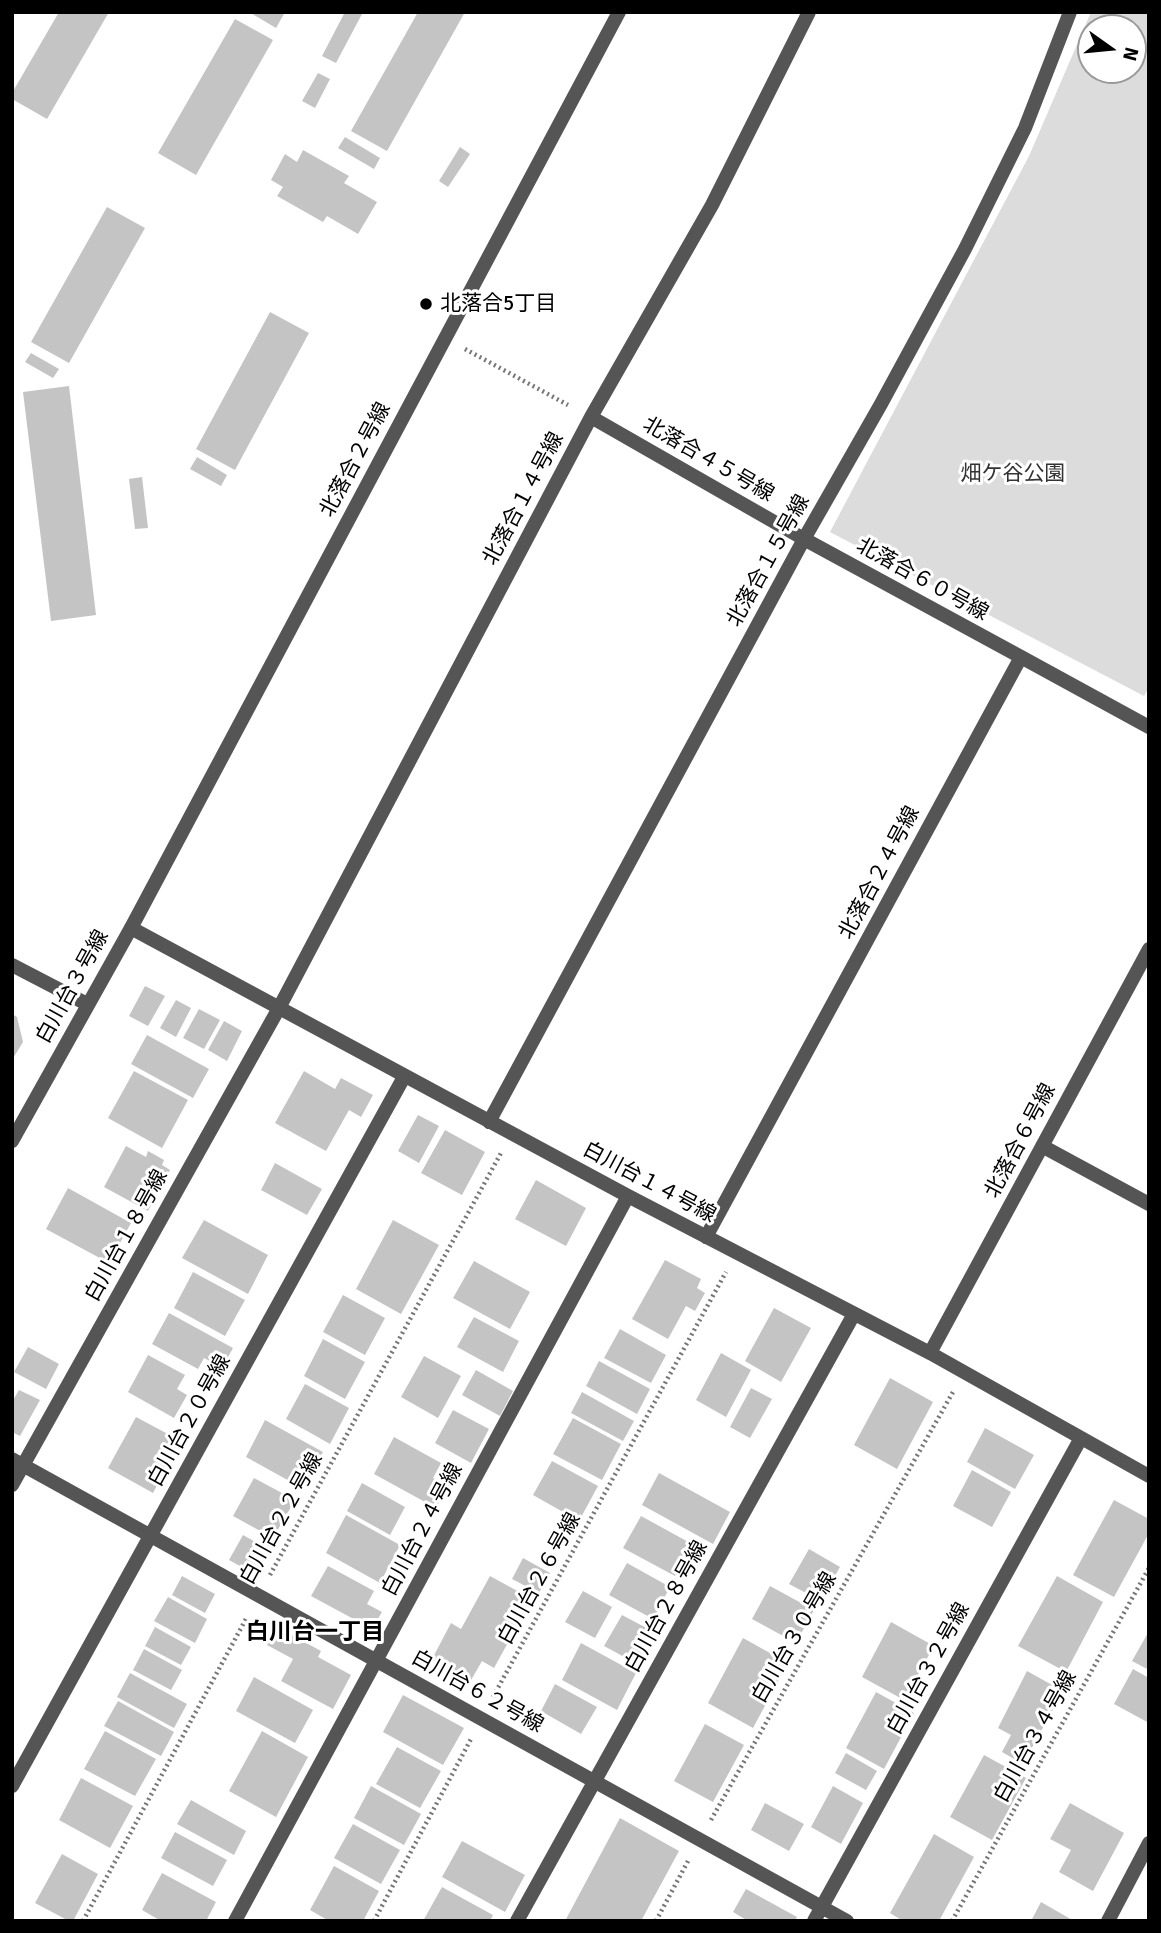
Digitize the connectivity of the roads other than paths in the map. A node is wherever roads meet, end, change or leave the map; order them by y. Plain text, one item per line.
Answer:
1 (620, 12) edge
2 (809, 12) edge
3 (1070, 12) edge
4 (591, 416) junction
5 (804, 539) junction
6 (1020, 657) junction
7 (1149, 727) edge
8 (131, 928) junction
9 (1149, 949) edge
10 (12, 965) edge
11 (87, 1004) junction
12 (279, 1008) junction
13 (404, 1077) junction
14 (489, 1122) junction
15 (12, 1141) edge
16 (1042, 1146) junction
17 (628, 1196) junction
18 (1149, 1204) edge
19 (706, 1237) junction
20 (854, 1314) junction
21 (930, 1353) junction
22 (1081, 1438) junction
23 (18, 1462) edge
24 (1149, 1476) edge
25 (12, 1485) edge
26 (150, 1535) junction
27 (376, 1660) junction
28 (595, 1781) junction
29 (12, 1786) edge
30 (1149, 1843) edge
31 (822, 1907) junction
32 (235, 1921) edge
33 (517, 1921) edge
34 (814, 1921) edge
35 (847, 1921) edge
36 (1108, 1921) edge

1 - 8 street, 北落合２号線
2 - 4 street, 北落合１４号線
3 - 5 street, 北落合１５号線
4 - 5 street, 北落合４５号線
4 - 12 street, 北落合１４号線
5 - 6 street, 北落合６０号線
5 - 14 street, 北落合１５号線
6 - 7 street
6 - 19 street, 北落合２４号線
8 - 11 street, 白川台３号線
8 - 12 street, 白川台１４号線
9 - 16 street, 北落合６号線
10 - 11 street
11 - 15 street, 白川台３号線
12 - 13 street, 白川台１４号線
12 - 23 street, 白川台１８号線
13 - 14 street, 白川台１４号線
13 - 26 street, 白川台２０号線
14 - 17 street, 白川台１４号線
16 - 18 street
16 - 21 street, 北落合６号線
17 - 19 street, 白川台１４号線
17 - 27 street, 白川台２４号線
19 - 20 street, 白川台１４号線
20 - 21 street, 白川台１４号線
20 - 28 street, 白川台２８号線
21 - 22 street, 白川台１４号線
22 - 24 street, 白川台１４号線
22 - 31 street, 白川台３２号線
23 - 25 street, 白川台１８号線
23 - 26 street, 白川台６２号線
26 - 27 street, 白川台６２号線
26 - 29 street, 白川台２０号線
27 - 28 street, 白川台６２号線
27 - 32 street, 白川台２４号線
28 - 31 street, 白川台６２号線
28 - 33 street, 白川台２８号線
30 - 36 street
31 - 34 street, 白川台３２号線
31 - 35 street, 白川台６２号線

